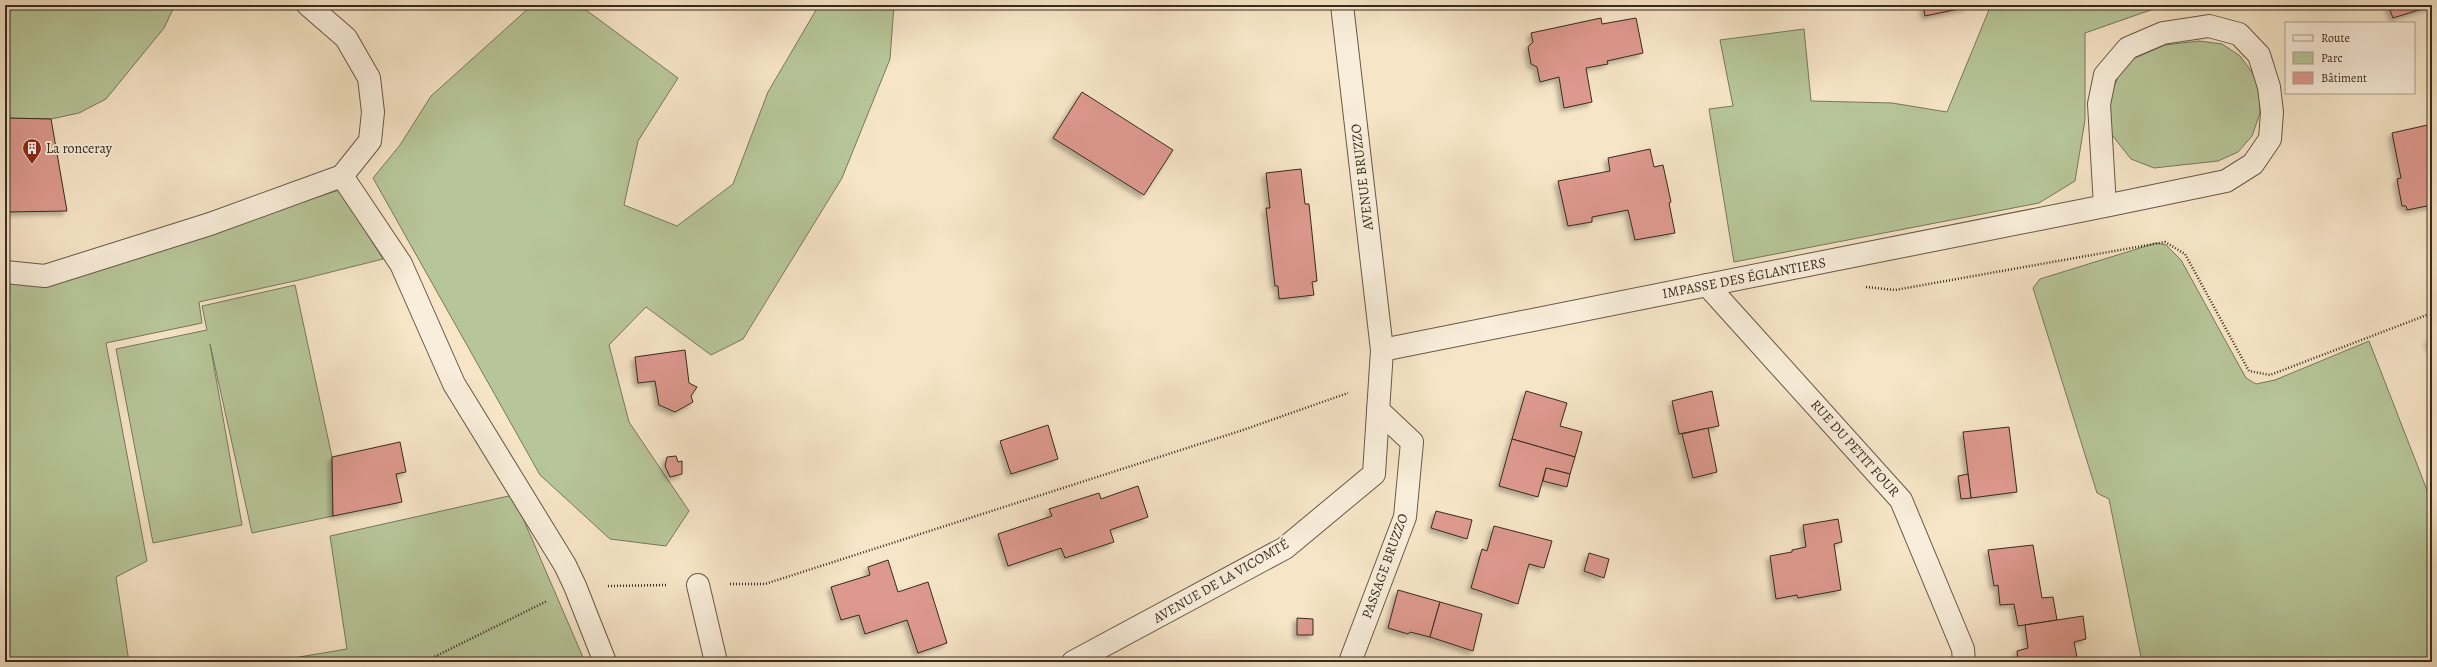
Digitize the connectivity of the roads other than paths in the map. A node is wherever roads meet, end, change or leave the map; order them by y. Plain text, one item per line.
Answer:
1 (308, 5) edge
2 (1342, 5) edge
3 (342, 176) junction
4 (2105, 206) junction
5 (5, 272) edge
6 (1707, 285) junction
7 (1382, 350) junction
8 (1378, 410) junction
9 (698, 585) road end
10 (605, 662) edge
11 (716, 662) edge
12 (1073, 662) edge
13 (1350, 662) edge
14 (1964, 662) edge

1 - 3 street
2 - 7 street, AVENUE BRUZZO
3 - 5 street
3 - 10 street
4 - 4 street, IMPASSE DES ÉGLANTIERS
4 - 6 street, IMPASSE DES ÉGLANTIERS
6 - 7 street, IMPASSE DES ÉGLANTIERS
6 - 14 street, RUE DU PETIT FOUR
7 - 8 street, AVENUE DE LA VICOMTÉ
8 - 12 street, AVENUE DE LA VICOMTÉ
8 - 13 street, PASSAGE BRUZZO
9 - 11 street

